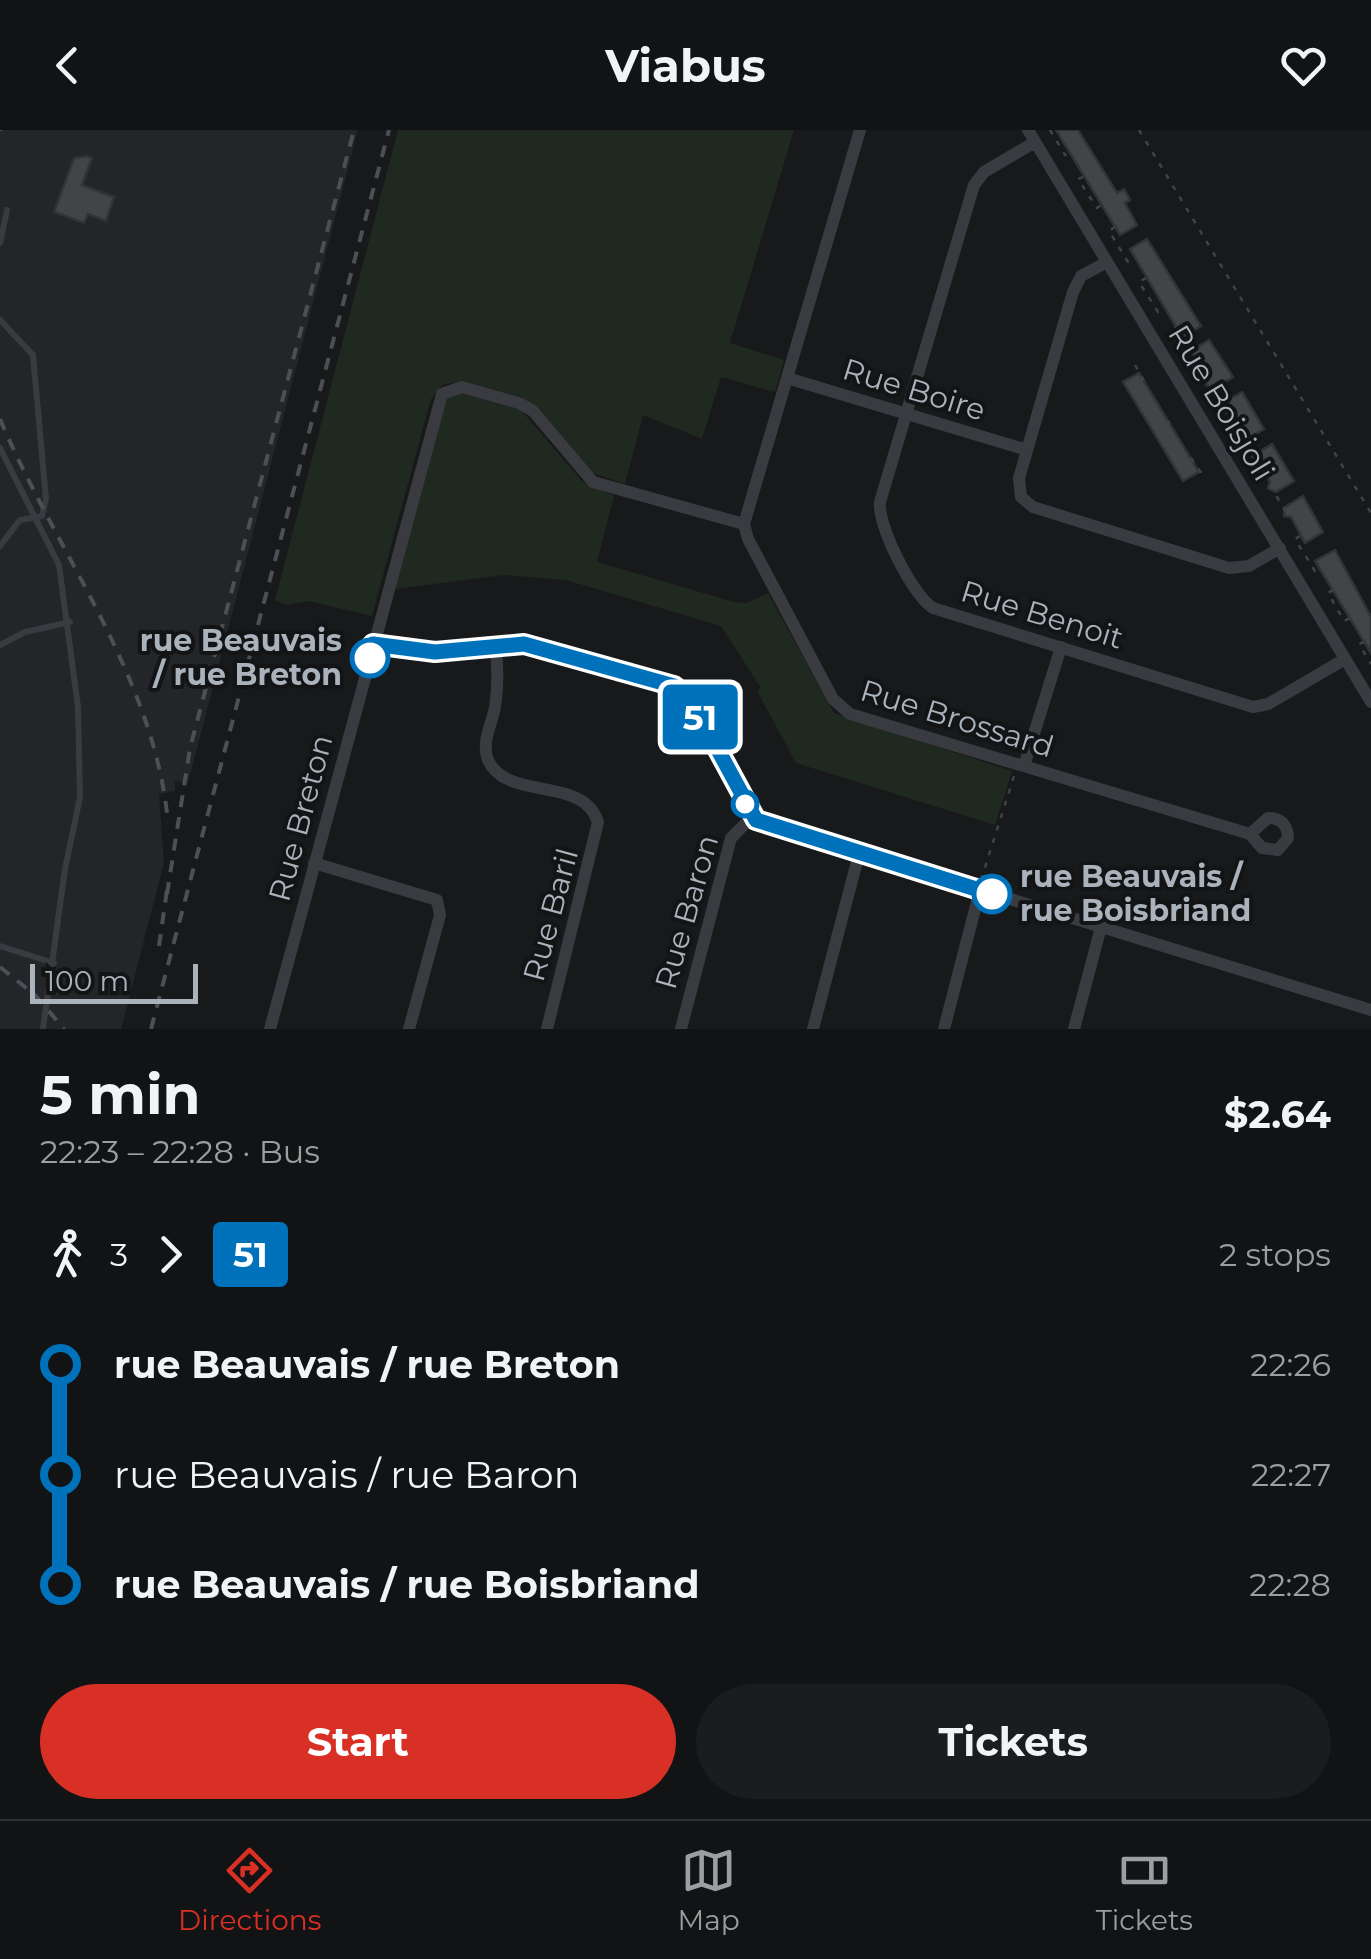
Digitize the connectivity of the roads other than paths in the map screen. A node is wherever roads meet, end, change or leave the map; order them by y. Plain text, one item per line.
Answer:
1 (860, 130) edge
2 (1031, 136) edge
3 (6, 210) dead end
4 (0, 242) edge
5 (1108, 262) junction
6 (0, 320) edge
7 (786, 378) junction
8 (906, 414) junction
9 (0, 448) edge
10 (1027, 450) junction
11 (36, 519) junction
12 (744, 524) junction
13 (0, 546) edge
14 (1280, 548) junction
15 (70, 622) junction
16 (373, 644) junction
17 (496, 644) junction
18 (0, 646) edge
19 (1061, 647) junction
20 (1345, 659) junction
21 (1371, 702) edge
22 (1020, 769) junction
23 (752, 816) junction
24 (1250, 834) dead end
25 (859, 854) junction
26 (314, 862) junction
27 (980, 886) junction
28 (1101, 927) junction
29 (0, 946) edge
30 (54, 963) junction
31 (1370, 1008) edge
32 (44, 1029) edge
33 (270, 1029) edge
34 (410, 1029) edge
35 (547, 1029) edge
36 (681, 1029) edge
37 (813, 1029) edge
38 (944, 1029) edge
39 (1074, 1029) edge

1 - 7 street
2 - 5 street, Rue Boisjoli
2 - 8 street, Rue Benoit
3 - 4 lane
5 - 10 street
5 - 14 street, Rue Boisjoli
6 - 11 lane
7 - 8 street, Rue Boire
7 - 12 street
8 - 10 street, Rue Boire
8 - 19 street, Rue Benoit
9 - 11 lane
10 - 14 street
11 - 13 lane
11 - 15 lane
12 - 16 street, Rue Breton
12 - 22 street, Rue Brossard
14 - 20 street, Rue Boisjoli
15 - 18 lane
15 - 30 lane
16 - 17 street
16 - 26 street, Rue Breton
17 - 23 street
17 - 35 street, Rue Baril
19 - 20 street, Rue Benoit
19 - 22 street
20 - 21 street, Rue Boisjoli
22 - 24 street, Rue Brossard
23 - 25 street
23 - 36 street, Rue Baron
25 - 27 street
25 - 37 street
26 - 33 street, Rue Breton
26 - 34 street
27 - 28 street
27 - 38 street
28 - 31 street
28 - 39 street
29 - 30 lane
30 - 32 lane

